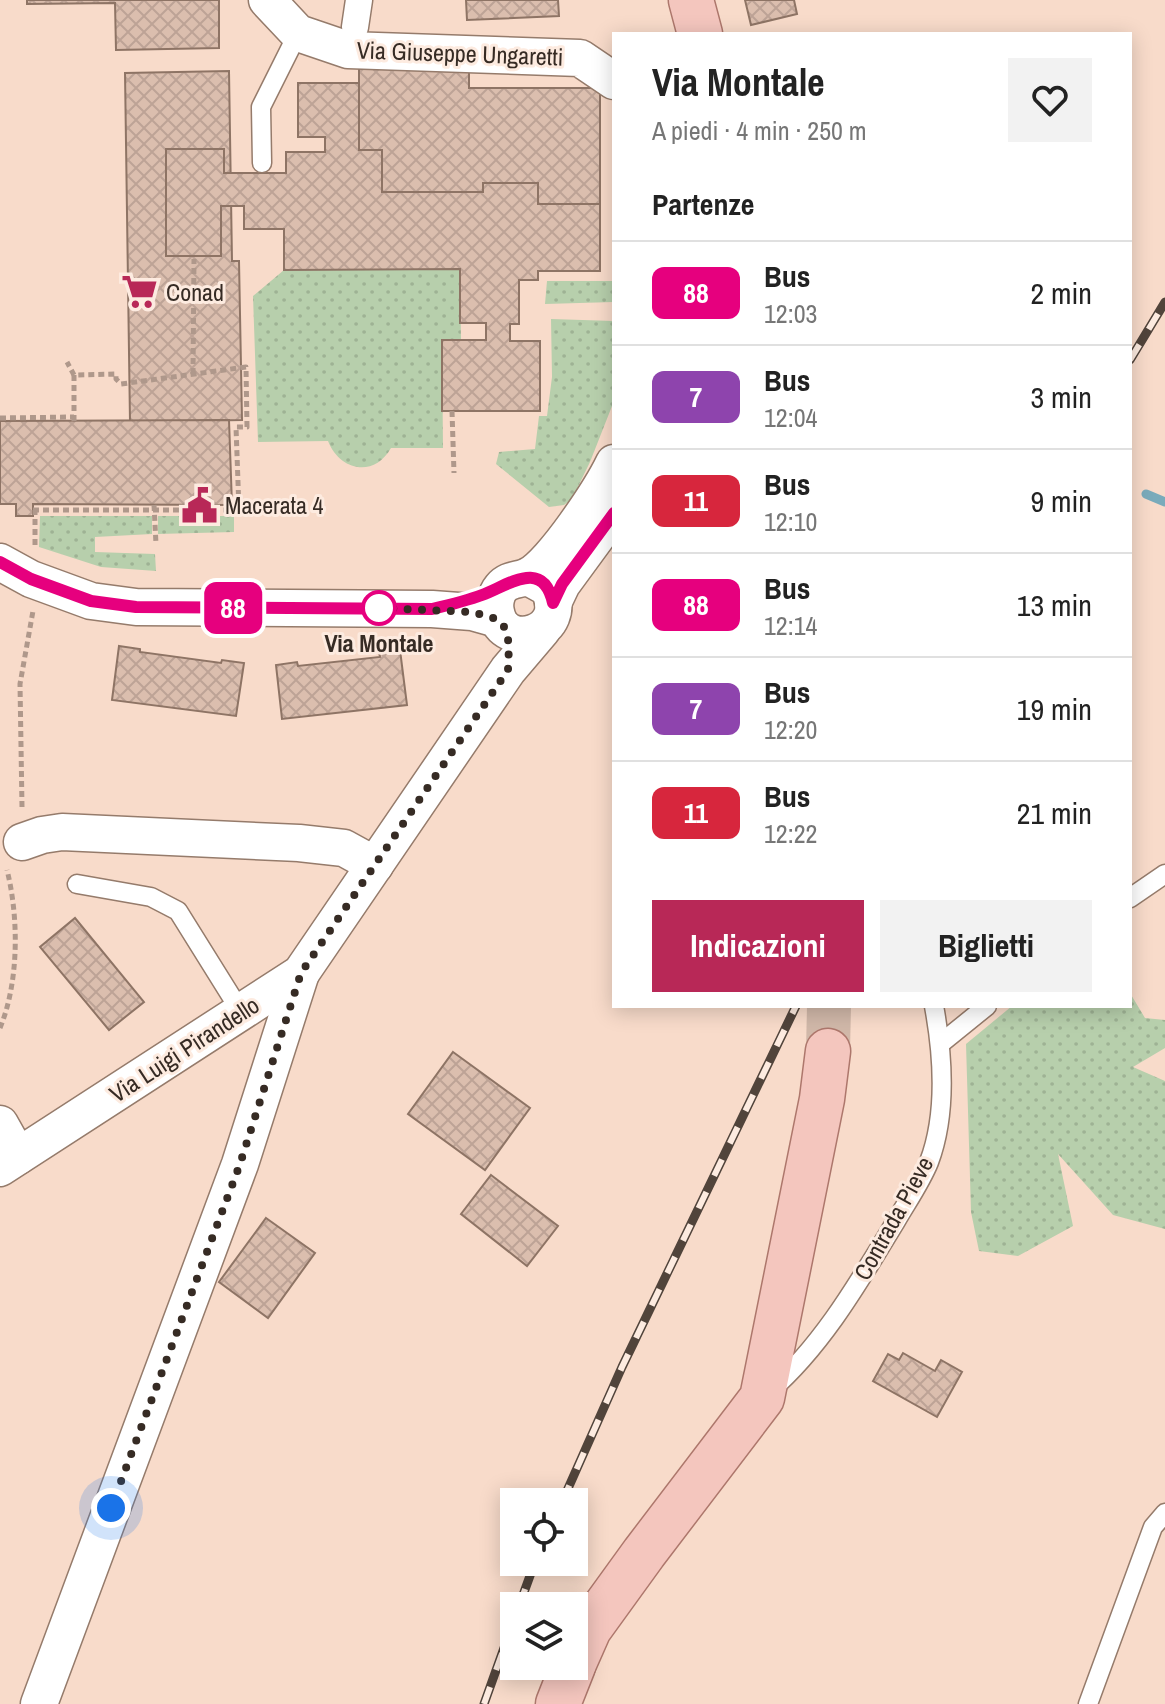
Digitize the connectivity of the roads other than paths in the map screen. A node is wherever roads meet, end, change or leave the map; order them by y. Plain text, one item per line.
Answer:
1 (267, 0) edge
2 (359, 0) edge
3 (691, 0) edge
4 (355, 27) dead end
5 (699, 32) edge
6 (298, 33) junction
7 (612, 80) edge
8 (262, 163) dead end
9 (612, 466) edge
10 (612, 516) edge
11 (0, 562) edge
12 (508, 603) junction
13 (548, 616) junction
14 (508, 670) junction
15 (14, 854) road end
16 (375, 865) junction
17 (1165, 874) edge
18 (77, 884) dead end
19 (1132, 897) edge
20 (301, 973) junction
21 (934, 1008) edge
22 (985, 1008) edge
23 (241, 1012) junction
24 (940, 1044) junction
25 (828, 1051) tunnel mouth
26 (4, 1142) edge
27 (762, 1398) junction
28 (1165, 1513) edge
29 (588, 1631) edge
30 (567, 1680) edge
31 (39, 1704) edge
32 (558, 1704) edge
33 (1088, 1704) edge

1 - 6 street, Via Giuseppe Ungaretti
2 - 4 street
3 - 5 main road
6 - 7 street, Via Giuseppe Ungaretti
6 - 8 lane
9 - 12 street
10 - 13 street, Via Luigi Pirandello
11 - 12 street
12 - 13 street
12 - 13 street
12 - 14 street
13 - 14 street, Via Luigi Pirandello
14 - 16 street, Via Luigi Pirandello
15 - 16 street
16 - 20 street, Via Luigi Pirandello
17 - 19 lane
18 - 23 lane
20 - 23 street, Via Luigi Pirandello
20 - 31 street
21 - 24 lane, Contrada Pieve
22 - 24 lane
23 - 26 street, Via Luigi Pirandello
24 - 27 lane, Contrada Pieve
25 - 27 main road, Contrada Pieve
27 - 29 main road, Contrada Pieve
28 - 33 lane
30 - 32 main road, Contrada Pieve

